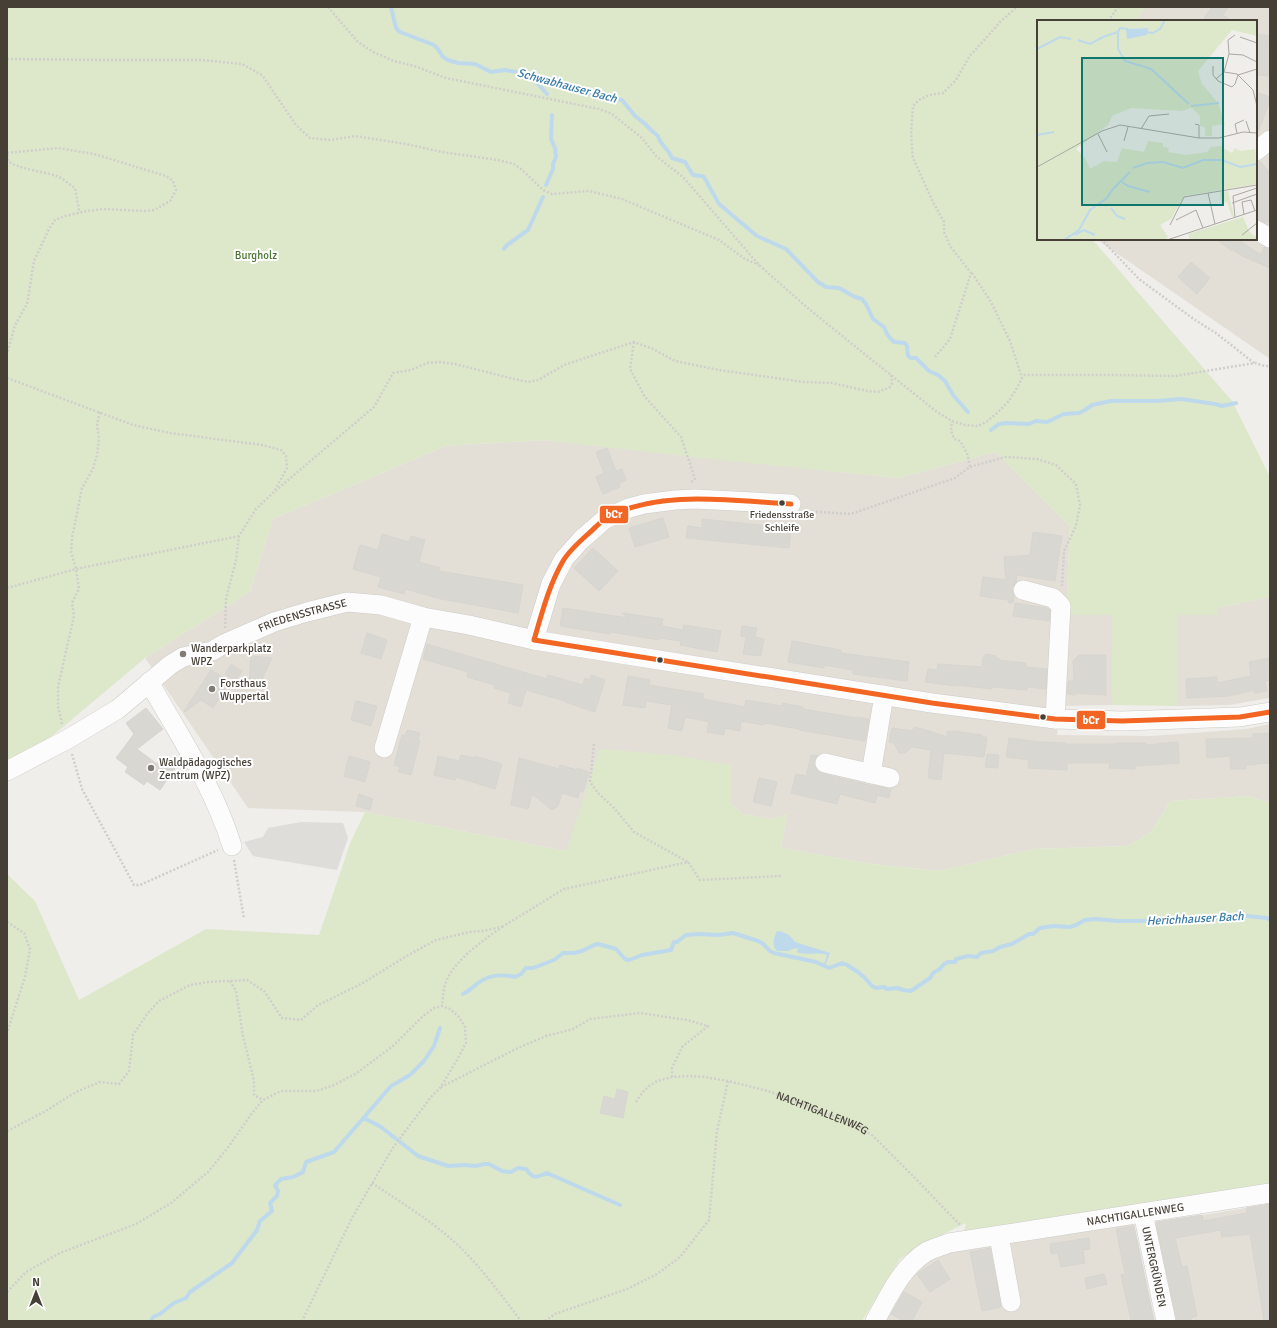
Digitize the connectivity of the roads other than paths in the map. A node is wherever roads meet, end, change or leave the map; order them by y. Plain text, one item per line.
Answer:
1 (1270, 140) edge
2 (1257, 150) edge
3 (1257, 231) edge
4 (1270, 238) edge
5 (791, 504) road end
6 (1023, 590) dead end
7 (423, 617) junction
8 (534, 640) junction
9 (149, 682) junction
10 (884, 695) junction
11 (1270, 712) edge
12 (1055, 719) junction
13 (384, 748) dead end
14 (825, 763) dead end
15 (7, 771) edge
16 (871, 774) junction
17 (890, 778) dead end
18 (232, 846) road end
19 (1270, 1193) edge
20 (1143, 1213) junction
21 (999, 1236) junction
22 (1011, 1302) dead end
23 (875, 1321) edge
24 (1166, 1321) edge

1 - 2 street
3 - 4 street
5 - 8 street
6 - 12 street
7 - 8 street, FRIEDENSSTRASSE
7 - 9 street, FRIEDENSSTRASSE
7 - 13 street
8 - 10 street, FRIEDENSSTRASSE
9 - 15 street, FRIEDENSSTRASSE
9 - 18 street
10 - 12 street, FRIEDENSSTRASSE
10 - 16 street
11 - 12 street, FRIEDENSSTRASSE
14 - 16 street
16 - 17 street
19 - 20 street, NACHTIGALLENWEG
20 - 21 street, NACHTIGALLENWEG
20 - 24 street, UNTERGRÜNDEN
21 - 22 street
21 - 23 street, NACHTIGALLENWEG

